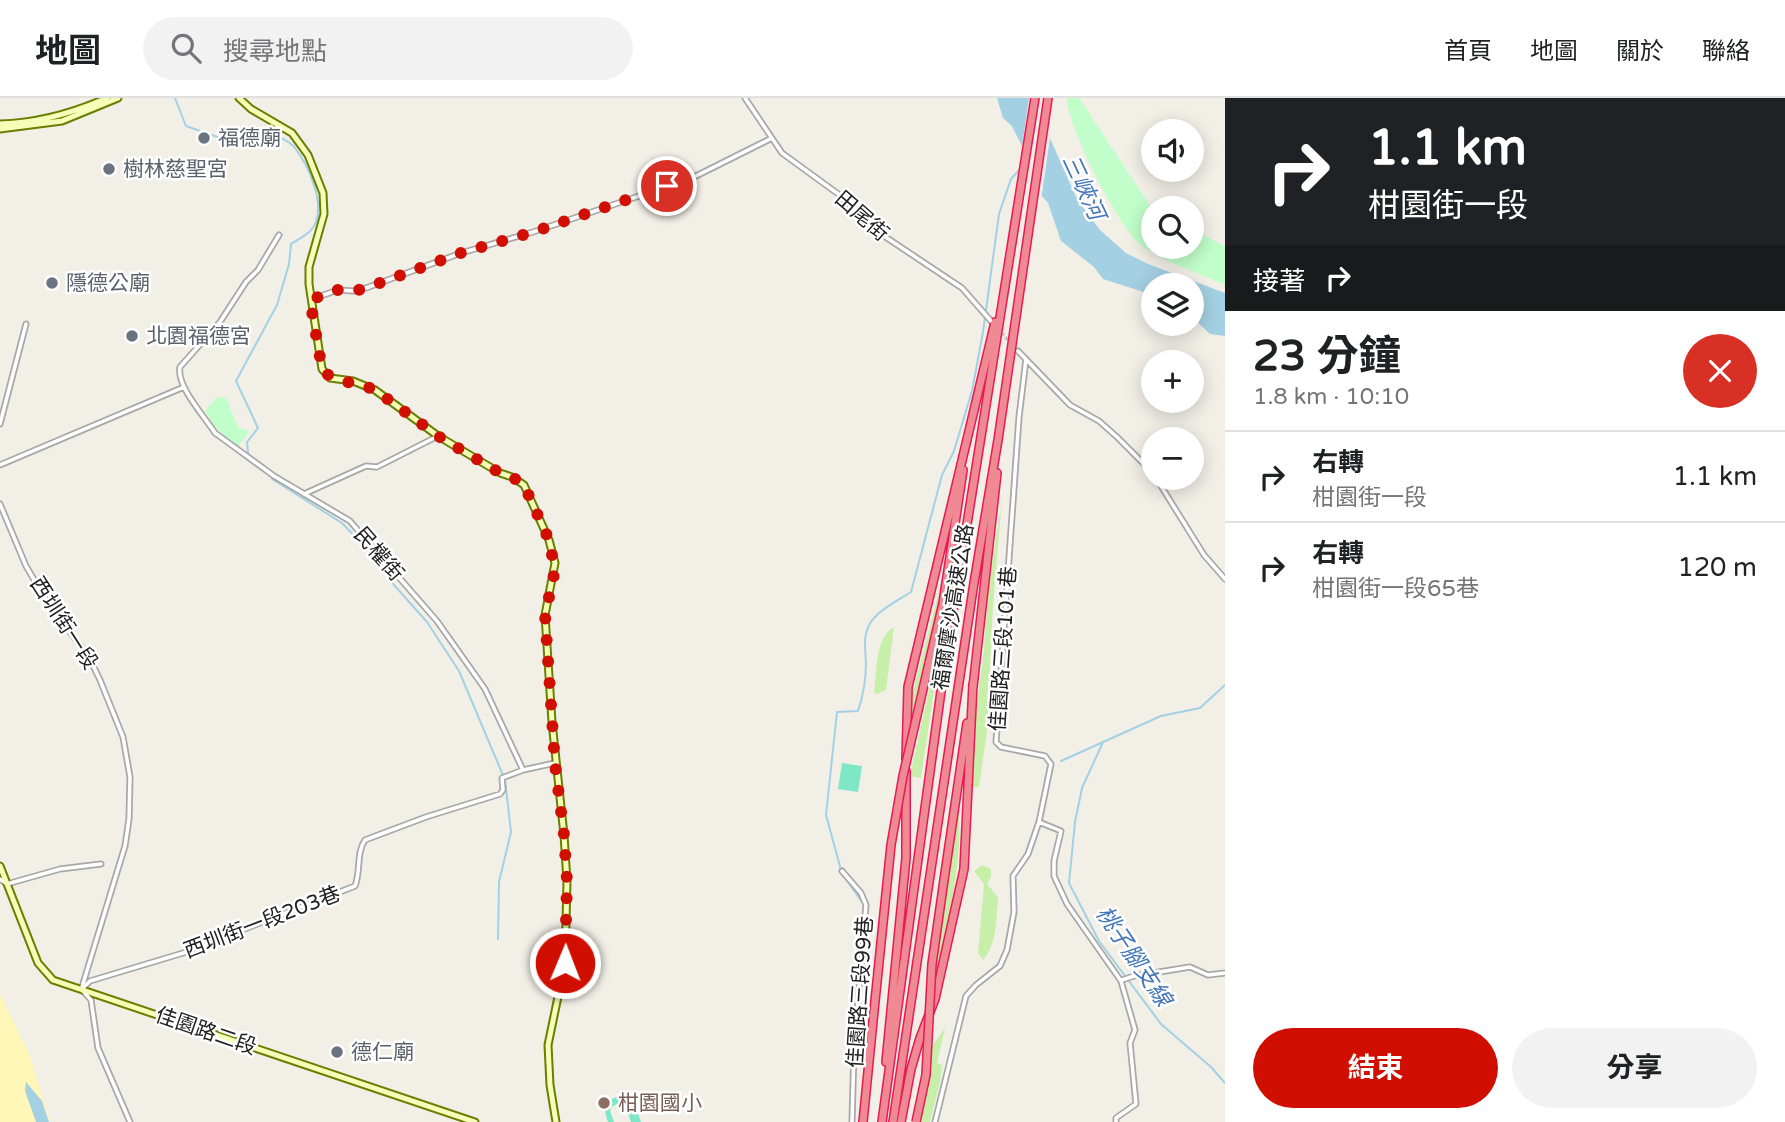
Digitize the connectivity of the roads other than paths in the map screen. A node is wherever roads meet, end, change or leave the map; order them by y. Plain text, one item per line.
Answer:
1 (107, 98) edge
2 (118, 98) edge
3 (239, 98) edge
4 (744, 98) edge
5 (1035, 98) edge
6 (1048, 98) edge
7 (48, 121) junction
8 (0, 127) edge
9 (770, 138) junction
10 (279, 235) dead end
11 (1006, 274) junction
12 (310, 300) junction
13 (991, 321) dead end
14 (26, 324) dead end
15 (1018, 351) tunnel mouth
16 (1026, 359) junction
17 (184, 387) junction
18 (0, 424) edge
19 (970, 428) junction
20 (438, 436) junction
21 (998, 440) junction
22 (1141, 462) edge
23 (0, 465) edge
24 (1164, 490) edge
25 (304, 494) junction
26 (0, 504) edge
27 (1225, 579) edge
28 (973, 684) junction
29 (555, 764) junction
30 (523, 769) junction
31 (1039, 822) junction
32 (101, 864) dead end
33 (1, 868) edge
34 (842, 871) dead end
35 (0, 879) edge
36 (7, 884) junction
37 (1225, 973) edge
38 (1121, 981) junction
39 (82, 989) junction
40 (130, 1122) edge
41 (475, 1122) edge
42 (556, 1122) edge
43 (852, 1122) edge
44 (863, 1122) edge
45 (881, 1122) edge
46 (893, 1122) edge
47 (901, 1122) edge
48 (916, 1122) edge
49 (935, 1122) edge
50 (1116, 1122) edge

1 - 7 street
2 - 7 street
3 - 12 street
4 - 9 street, 田尾街
5 - 11 highway, 福爾摩沙高速公路
6 - 21 highway, 福爾摩沙高速公路
7 - 8 street
9 - 12 street
9 - 13 street, 田尾街
10 - 17 street
11 - 19 highway
11 - 45 highway, 福爾摩沙高速公路
12 - 20 street
14 - 18 street
15 - 16 street
16 - 22 street
16 - 31 street, 佳園路三段101巷
17 - 23 street
17 - 25 street, 民權街
19 - 44 highway, bridge
19 - 45 highway
20 - 25 street
20 - 29 street
21 - 28 highway
21 - 46 highway, 福爾摩沙高速公路
24 - 27 street
25 - 30 street, 民權街
26 - 39 street, 西圳街一段
28 - 47 highway
28 - 48 highway, bridge
29 - 30 street
29 - 42 street
30 - 39 street, 西圳街一段203巷
31 - 38 street
31 - 49 street, 佳園路三段101巷
32 - 36 street
33 - 36 street, 佳園路二段
34 - 43 street, 佳園路三段99巷
35 - 36 street
36 - 39 street, 佳園路二段
37 - 38 street
38 - 50 street
39 - 40 street
39 - 41 street, 佳園路二段

